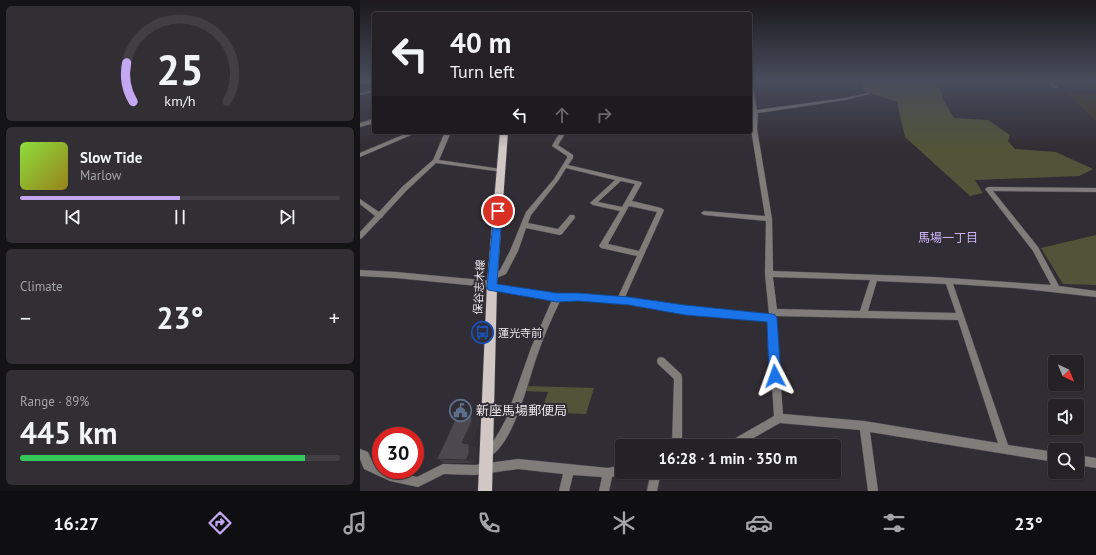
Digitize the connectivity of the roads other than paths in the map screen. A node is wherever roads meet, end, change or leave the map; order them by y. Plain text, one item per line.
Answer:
1 (754, 104) edge
2 (811, 104) edge
3 (755, 112) junction
4 (372, 122) edge
5 (360, 125) edge
6 (410, 134) edge
7 (447, 134) edge
8 (504, 134) edge
9 (562, 134) edge
10 (360, 155) edge
11 (435, 161) junction
12 (564, 166) junction
13 (501, 171) junction
14 (620, 179) junction
15 (1094, 191) edge
16 (360, 202) edge
17 (626, 206) junction
18 (704, 213) dead end
19 (380, 216) junction
20 (572, 217) dead end
21 (769, 219) junction
22 (524, 225) junction
23 (360, 236) edge
24 (641, 254) junction
25 (360, 274) edge
26 (769, 274) junction
27 (874, 278) junction
28 (950, 282) junction
29 (492, 283) junction
30 (1056, 288) junction
31 (1096, 294) edge
32 (557, 298) junction
33 (620, 300) junction
34 (863, 314) junction
35 (772, 315) junction
36 (961, 317) junction
37 (660, 360) dead end
38 (779, 418) junction
39 (864, 426) junction
40 (677, 439) edge
41 (742, 439) edge
42 (1005, 449) junction
43 (360, 454) edge
44 (486, 454) junction
45 (1048, 456) edge
46 (1084, 461) edge
47 (1096, 463) edge
48 (486, 469) junction
49 (569, 469) junction
50 (615, 472) edge
51 (608, 473) junction
52 (655, 479) edge
53 (485, 491) edge
54 (564, 491) edge
55 (604, 491) edge
56 (652, 491) edge
57 (873, 491) edge

1 - 3 street
2 - 3 street
3 - 21 street
4 - 5 street
6 - 10 street
7 - 11 street
8 - 13 main road, 保谷志木線
9 - 12 street
11 - 13 street
11 - 19 street
12 - 14 street
12 - 22 street
13 - 29 main road, 保谷志木線
14 - 17 street
14 - 17 street
15 - 30 street
16 - 19 street
17 - 24 street
17 - 24 street
18 - 21 street
19 - 23 street
20 - 22 street
21 - 26 street
22 - 29 street
24 - 33 street
25 - 29 street
26 - 27 street
26 - 35 street
27 - 28 street
27 - 34 street
28 - 30 street
28 - 36 street
29 - 32 street
29 - 44 main road, 保谷志木線
30 - 31 street
32 - 33 street
32 - 44 street
33 - 35 street
34 - 35 street
34 - 36 street
35 - 38 street
36 - 42 street
37 - 40 street
38 - 39 street
38 - 41 street
39 - 42 street
39 - 57 street
42 - 45 street
43 - 48 street
44 - 48 main road, 保谷志木線
46 - 47 street
48 - 49 street
48 - 53 main road, 保谷志木線
49 - 51 street
49 - 54 street
50 - 51 street
51 - 55 street
52 - 56 street

